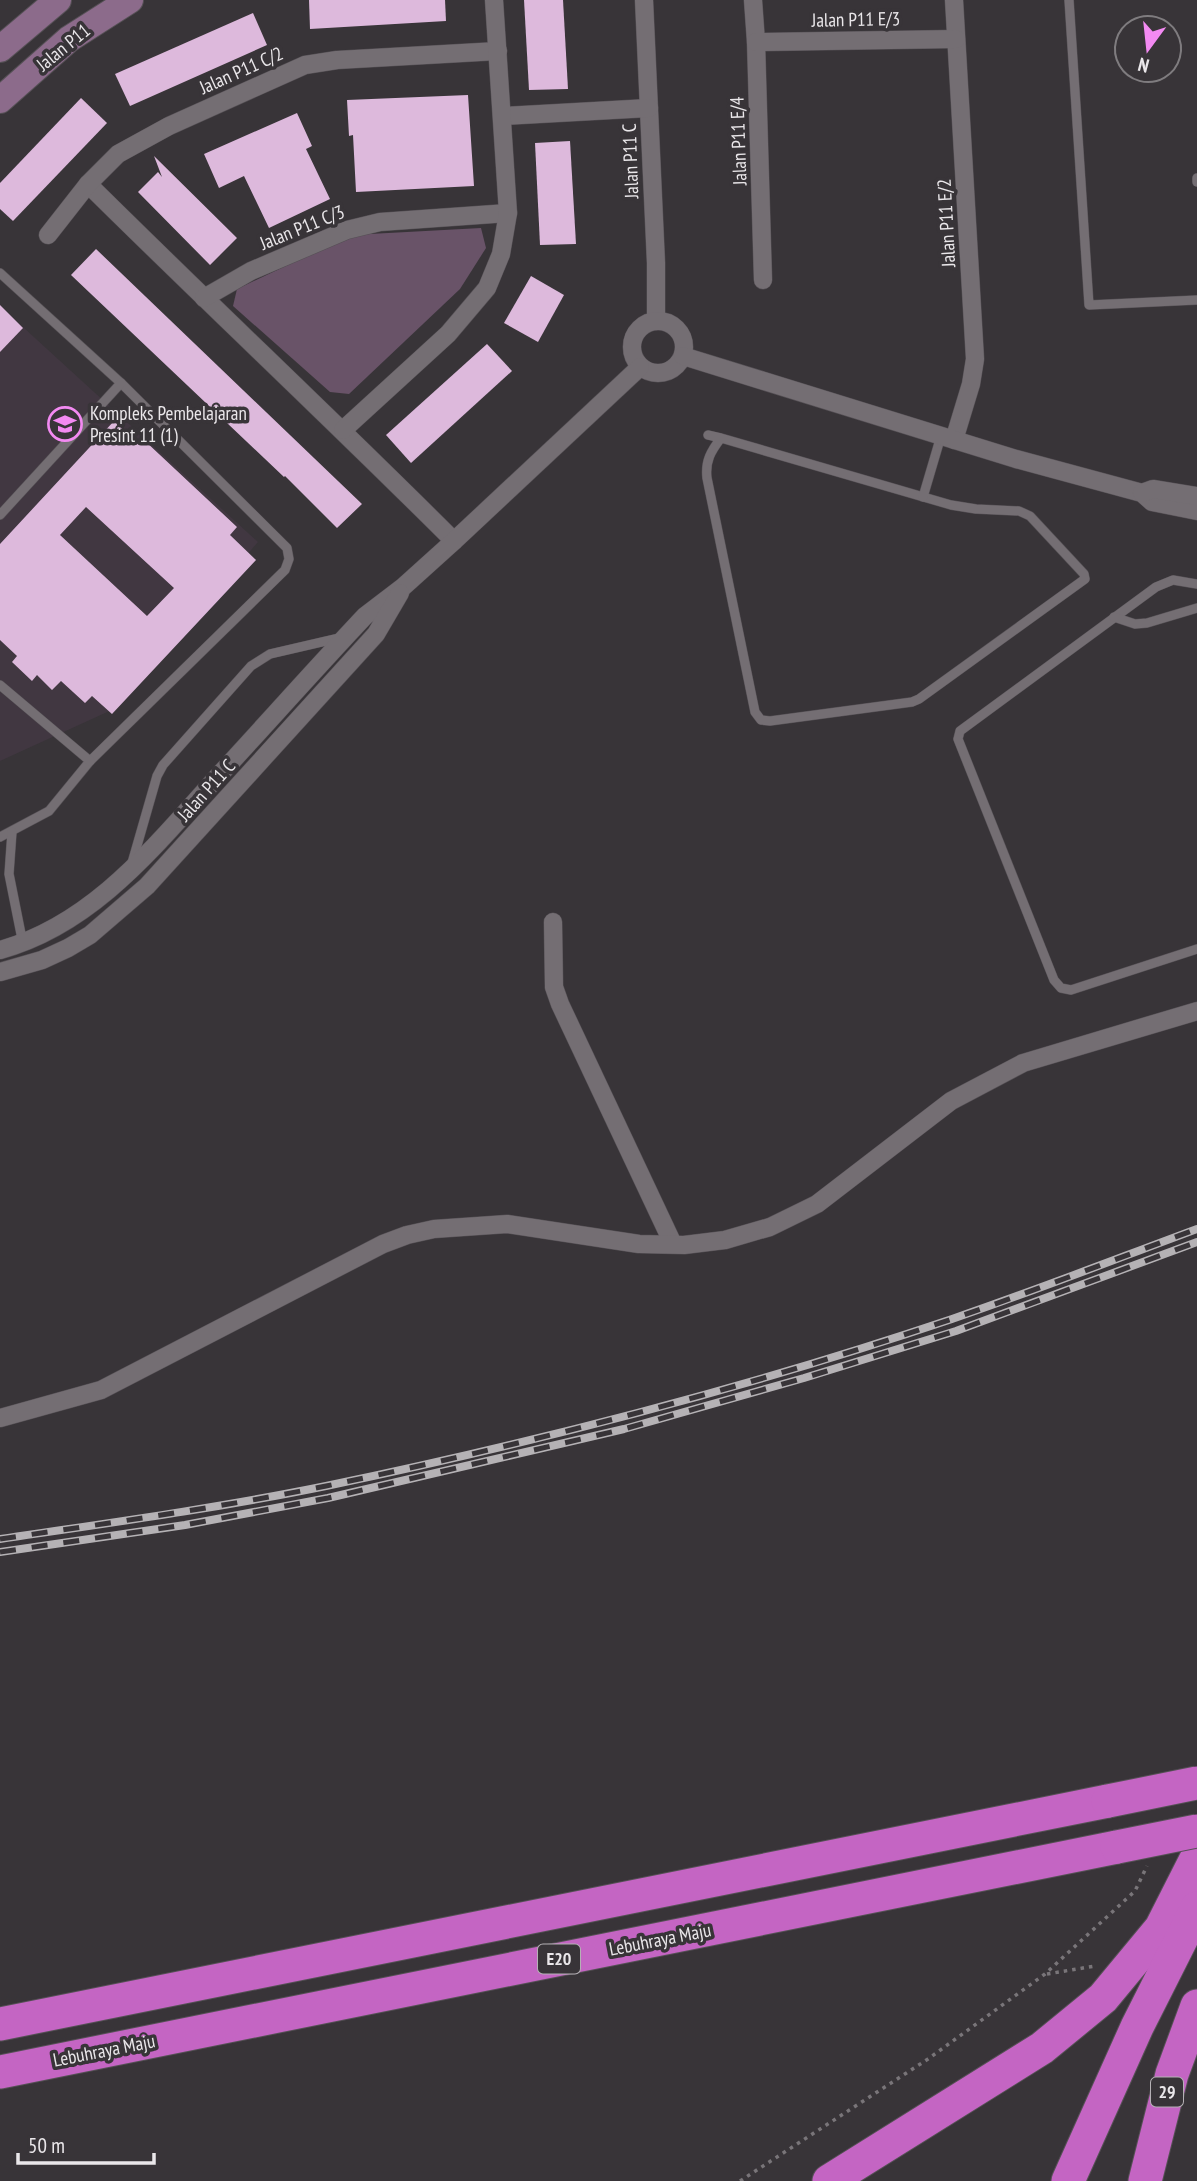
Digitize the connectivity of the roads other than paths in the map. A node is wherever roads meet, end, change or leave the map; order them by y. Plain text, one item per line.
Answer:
1 (58, 0) edge
2 (130, 0) edge
3 (494, 0) edge
4 (644, 0) edge
5 (753, 0) edge
6 (954, 0) edge
7 (1069, 0) edge
8 (956, 39) junction
9 (756, 42) junction
10 (0, 49) edge
11 (498, 51) junction
12 (0, 100) edge
13 (649, 108) junction
14 (503, 116) junction
15 (88, 184) junction
16 (508, 214) junction
17 (48, 235) dead end
18 (0, 273) edge
19 (763, 280) dead end
20 (204, 298) junction
21 (1197, 300) edge
22 (656, 321) junction
23 (683, 356) junction
24 (640, 367) junction
25 (121, 383) junction
26 (343, 430) junction
27 (708, 435) dead end
28 (722, 438) junction
29 (947, 438) junction
30 (1142, 493) junction
31 (1197, 496) edge
32 (923, 497) junction
33 (1197, 511) edge
34 (0, 515) edge
35 (454, 541) junction
36 (1197, 584) edge
37 (403, 587) junction
38 (1197, 607) edge
39 (1114, 617) junction
40 (346, 637) junction
41 (0, 685) edge
42 (90, 761) junction
43 (12, 832) junction
44 (0, 837) edge
45 (130, 872) junction
46 (553, 922) dead end
47 (23, 944) junction
48 (1, 946) edge
49 (1197, 949) edge
50 (0, 972) edge
51 (1197, 1011) edge
52 (673, 1244) junction
53 (0, 1418) edge
54 (1197, 1783) edge
55 (1197, 1831) edge
56 (1197, 1857) edge
57 (1197, 1908) edge
58 (1197, 2006) edge
59 (0, 2024) edge
60 (0, 2071) edge
61 (829, 2181) edge
62 (1068, 2181) edge
63 (1145, 2181) edge

1 - 10 main road, Jalan P11
2 - 12 main road, Jalan P11
3 - 11 street
4 - 13 street, Jalan P11 C
5 - 9 street, Jalan P11 E/4
6 - 8 street, Jalan P11 E/2
7 - 21 lane
8 - 9 street, Jalan P11 E/3
8 - 29 street, Jalan P11 E/2
9 - 19 street, Jalan P11 E/4
11 - 14 street
11 - 15 street, Jalan P11 C/2
13 - 14 street
13 - 22 street, Jalan P11 C
14 - 16 street
15 - 17 street, Jalan P11 C/2
15 - 20 street
16 - 20 street, Jalan P11 C/3
16 - 26 street
18 - 25 lane
20 - 26 street
22 - 23 street
22 - 24 street
23 - 24 street
23 - 29 street
24 - 35 street, Jalan P11 C
25 - 34 lane
25 - 42 lane
26 - 35 street
27 - 28 lane
28 - 32 lane
28 - 32 lane
29 - 30 street
29 - 32 lane
30 - 31 street
30 - 33 street
35 - 37 street, Jalan P11 C
36 - 39 lane
37 - 40 street, Jalan P11 C
37 - 50 street, Jalan P11 C
38 - 39 lane
39 - 49 lane
40 - 45 street, Jalan P11 C
40 - 45 lane
41 - 42 lane
42 - 43 lane
43 - 44 lane
43 - 47 lane
45 - 47 street, Jalan P11 C
46 - 52 street
47 - 48 street, Jalan P11 C
51 - 52 street
52 - 53 street
54 - 59 highway, E20, bridge
55 - 60 highway, Lebuhraya Maju / E20, bridge
56 - 61 highway
57 - 62 highway
58 - 63 highway, 29

